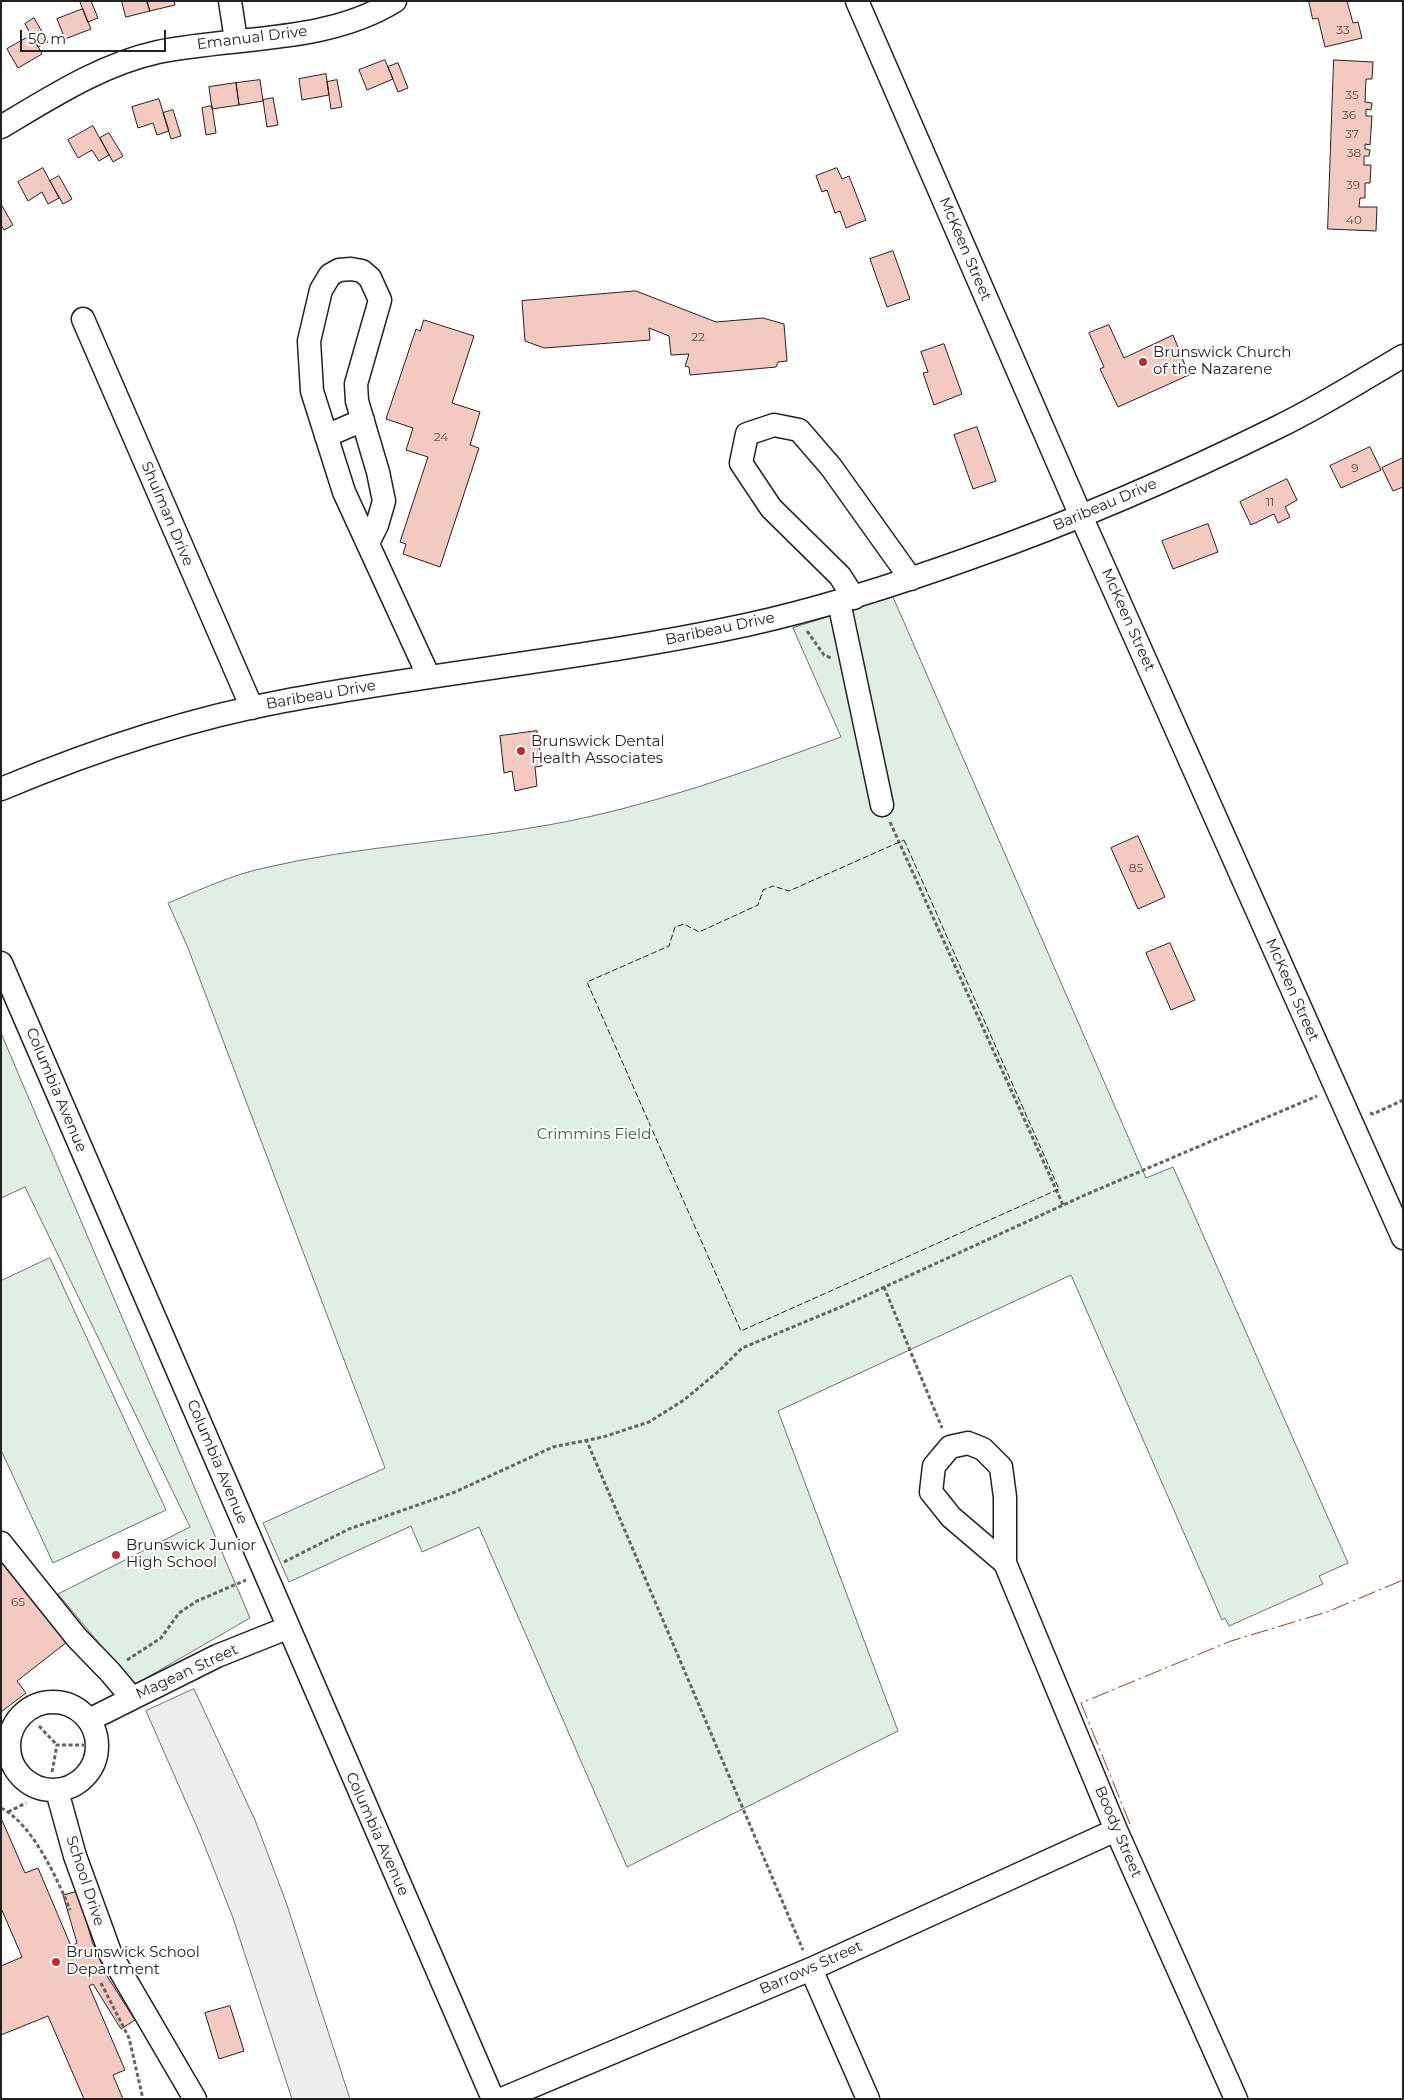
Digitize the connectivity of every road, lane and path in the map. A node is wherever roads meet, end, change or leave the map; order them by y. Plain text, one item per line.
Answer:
1 (230, 1) edge
2 (395, 1) edge
3 (857, 1) edge
4 (236, 40) junction
5 (1, 128) edge
6 (83, 320) dead end
7 (1403, 356) edge
8 (363, 420) junction
9 (326, 436) junction
10 (1081, 516) junction
11 (368, 543) junction
12 (911, 579) junction
13 (846, 600) junction
14 (429, 677) junction
15 (252, 708) junction
16 (1, 789) edge
17 (882, 805) joint
18 (1, 963) edge
19 (1320, 1095) dead end
20 (1403, 1100) edge
21 (1367, 1111) dead end
22 (1063, 1205) junction
23 (1403, 1238) edge
24 (884, 1287) junction
25 (586, 1439) junction
26 (950, 1447) junction
27 (1, 1543) edge
28 (284, 1562) dead end
29 (1005, 1563) junction
30 (246, 1580) dead end
31 (288, 1628) junction
32 (110, 1672) junction
33 (131, 1697) junction
34 (89, 1720) junction
35 (39, 1726) dead end
36 (57, 1745) junction
37 (87, 1745) dead end
38 (5, 1748) edge
39 (54, 1784) junction
40 (26, 1803) dead end
41 (1, 1808) edge
42 (8, 1812) junction
43 (1116, 1830) junction
44 (73, 1917) dead end
45 (811, 1969) junction
46 (99, 1979) dead end
47 (143, 2099) edge
48 (195, 2099) edge
49 (493, 2099) edge
50 (502, 2099) edge
51 (868, 2099) edge
52 (1236, 2099) edge

1 - 4 street
2 - 4 street, Emanual Drive
3 - 10 street, McKeen Street
4 - 5 street, Emanual Drive
6 - 15 street, Shulman Drive
7 - 10 street, Baribeau Drive
8 - 9 street
8 - 9 street
8 - 11 street
9 - 11 street
10 - 12 street, Baribeau Drive
10 - 23 street, McKeen Street
11 - 14 street
12 - 13 street, Baribeau Drive
12 - 13 street
13 - 14 street, Baribeau Drive
13 - 17 street
14 - 15 street, Baribeau Drive
15 - 16 street, Baribeau Drive
17 - 22 path
18 - 31 street, Columbia Avenue
19 - 22 path
20 - 21 path
22 - 24 path
24 - 25 path
24 - 26 path
25 - 28 path
25 - 45 path
26 - 29 street, Boody Street
26 - 29 street, Boody Street
27 - 32 street
29 - 43 street, Boody Street
30 - 32 path
31 - 33 street, Magean Street
31 - 49 street, Columbia Avenue
32 - 33 street
33 - 34 street, Magean Street
34 - 38 street
34 - 39 street
35 - 36 path
36 - 37 path
36 - 39 path
38 - 39 street
39 - 48 street, School Drive
40 - 42 path
41 - 42 path
42 - 44 path
43 - 45 street, Barrows Street
43 - 52 street, Boody Street
45 - 50 street, Barrows Street
45 - 51 street
46 - 47 path

